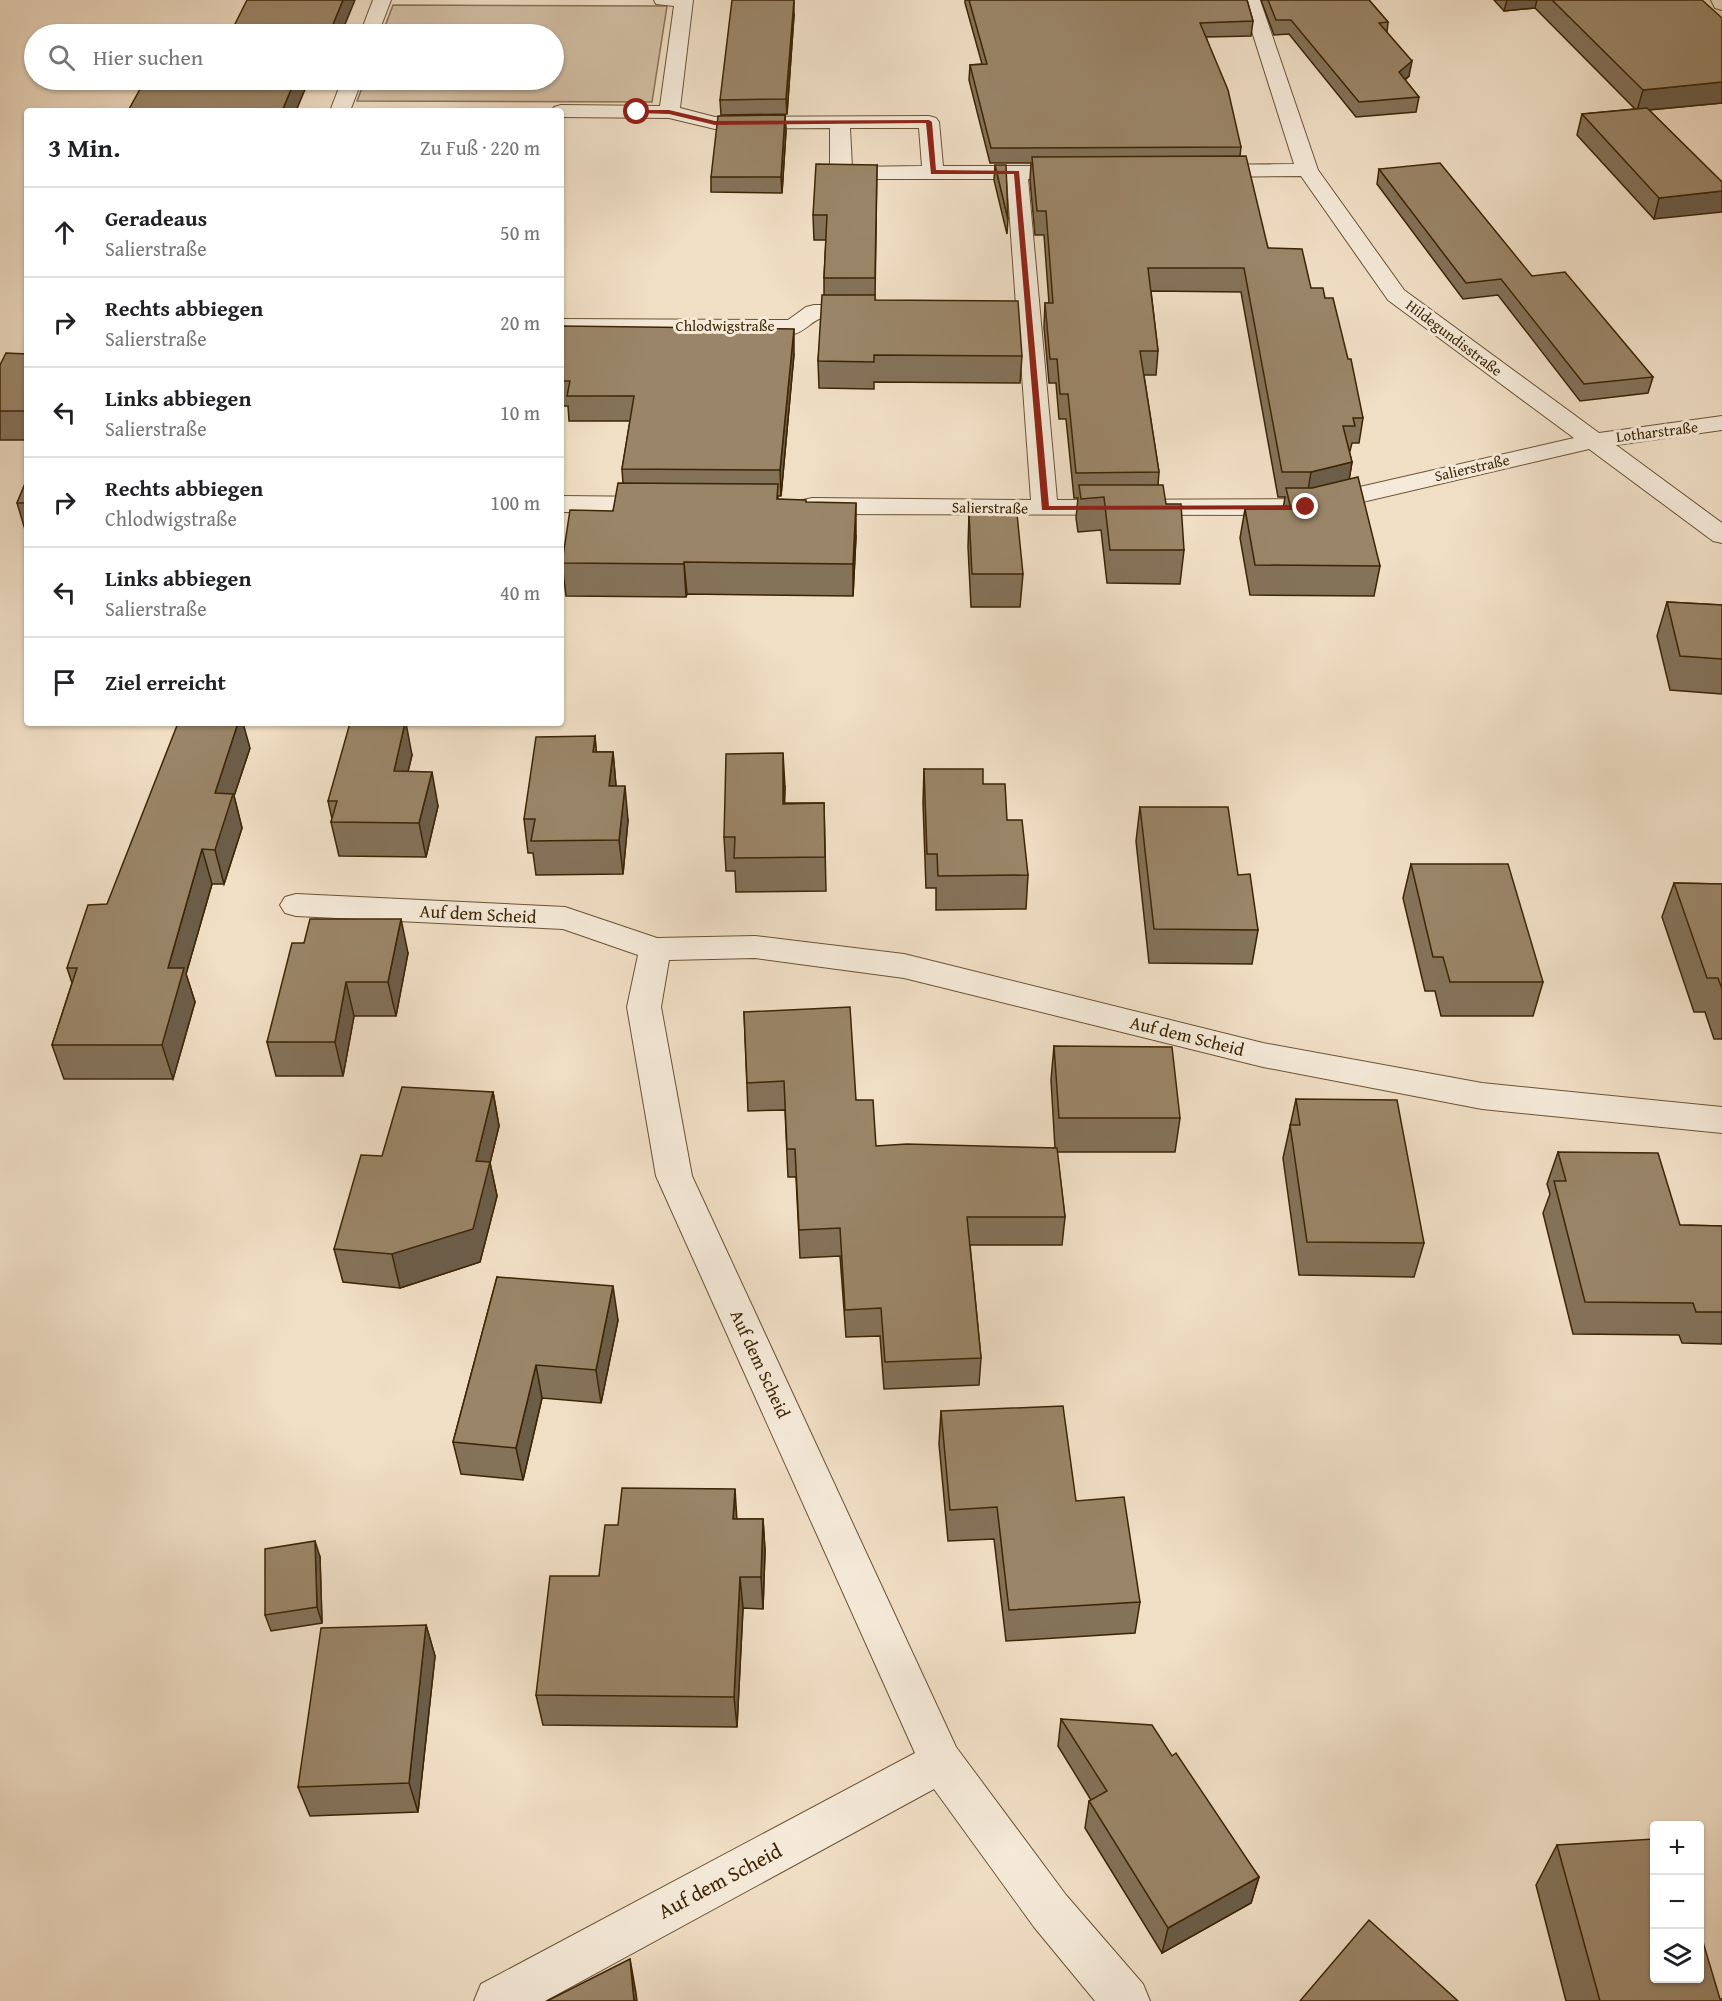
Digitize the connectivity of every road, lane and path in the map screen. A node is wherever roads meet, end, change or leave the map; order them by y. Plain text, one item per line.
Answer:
1 (382, 0) edge
2 (663, 0) edge
3 (1251, 0) edge
4 (373, 24) edge
5 (348, 90) edge
6 (341, 108) edge
7 (564, 111) edge
8 (669, 112) junction
9 (840, 122) junction
10 (1307, 170) junction
11 (1098, 171) edge
12 (1179, 171) edge
13 (933, 172) junction
14 (1017, 172) junction
15 (885, 312) edge
16 (957, 312) edge
17 (1029, 312) junction
18 (564, 326) edge
19 (1722, 423) edge
20 (1592, 441) junction
21 (564, 504) edge
22 (679, 505) edge
23 (785, 506) edge
24 (1045, 508) junction
25 (1722, 535) edge
26 (296, 905) dead end
27 (656, 949) junction
28 (1722, 1120) edge
29 (941, 1762) junction
30 (498, 2001) edge
31 (1126, 2001) edge

1 - 4 street
2 - 8 street
3 - 10 street, Hildegundisstraße
5 - 6 street
7 - 8 street
8 - 9 street
9 - 13 street
9 - 13 street
10 - 12 street
10 - 20 street, Hildegundisstraße
11 - 14 street
13 - 14 street
14 - 17 street
15 - 18 street, Chlodwigstraße
16 - 17 street
17 - 24 street
19 - 20 street, Lotharstraße
20 - 24 street, Salierstraße
20 - 25 street, Hildegundisstraße
21 - 22 street
23 - 24 street, Salierstraße
26 - 27 street, Auf dem Scheid
27 - 28 street, Auf dem Scheid
27 - 29 street, Auf dem Scheid
29 - 30 street, Auf dem Scheid
29 - 31 street, Auf dem Scheid

